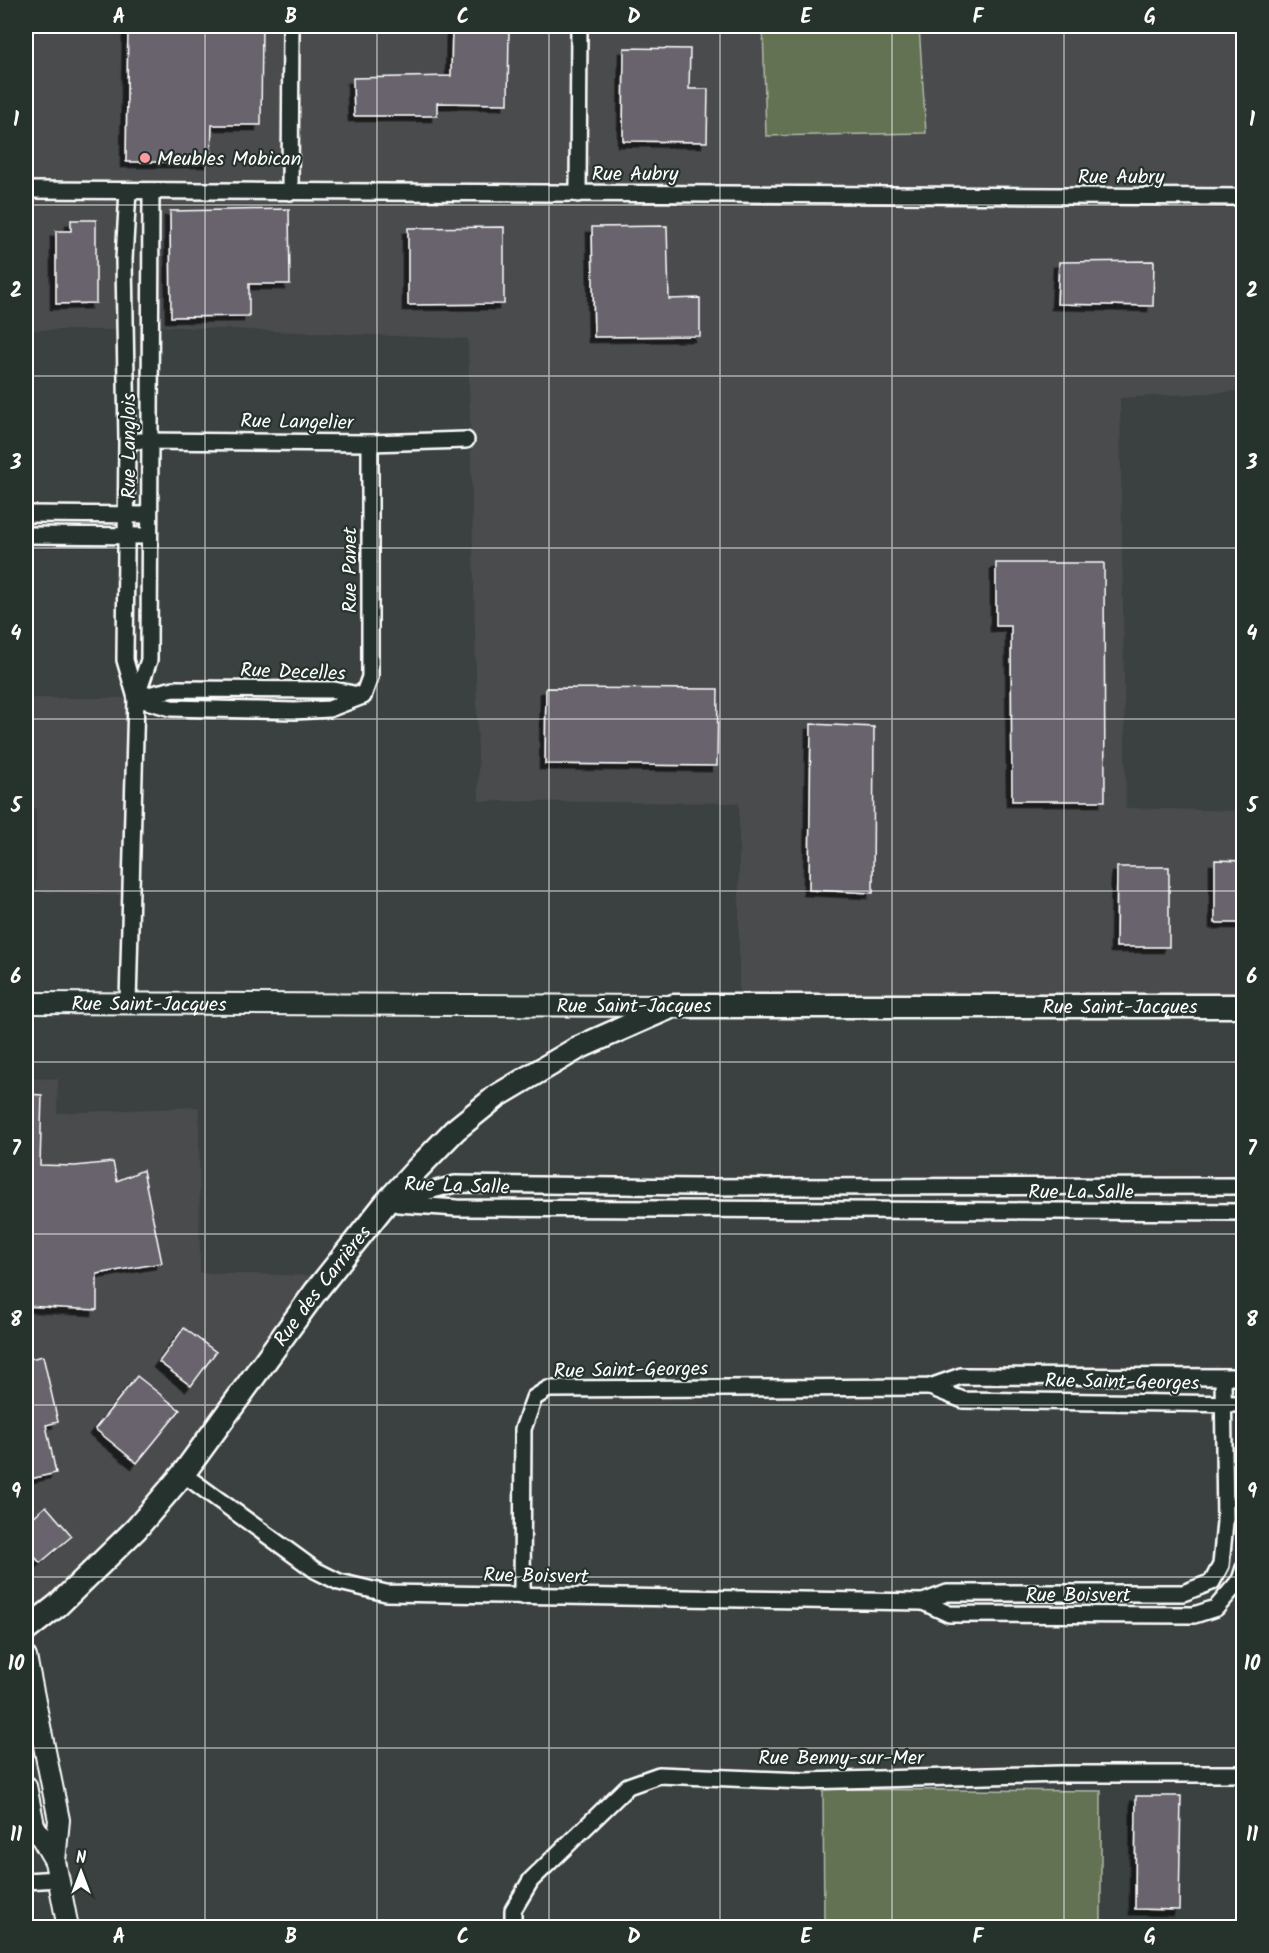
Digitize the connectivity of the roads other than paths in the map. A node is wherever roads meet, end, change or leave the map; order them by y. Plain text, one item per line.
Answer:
1 (291, 26) edge
2 (579, 26) edge
3 (26, 190) edge
4 (128, 191) junction
5 (152, 191) junction
6 (290, 192) junction
7 (578, 194) junction
8 (1244, 198) edge
9 (127, 440) junction
10 (466, 440) dead end
11 (148, 441) junction
12 (370, 443) junction
13 (26, 514) edge
14 (126, 514) junction
15 (149, 515) junction
16 (26, 535) edge
17 (125, 536) junction
18 (149, 536) junction
19 (363, 696) joint
20 (136, 698) junction
21 (26, 1003) edge
22 (129, 1003) junction
23 (673, 1006) junction
24 (1244, 1006) edge
25 (956, 1185) junction
26 (1208, 1186) junction
27 (1244, 1186) edge
28 (695, 1187) junction
29 (386, 1203) junction
30 (695, 1208) junction
31 (955, 1211) junction
32 (1208, 1212) junction
33 (1244, 1212) edge
34 (1223, 1377) junction
35 (1244, 1377) edge
36 (930, 1387) junction
37 (1223, 1403) junction
38 (1244, 1404) edge
39 (183, 1474) junction
40 (1244, 1568) edge
41 (1212, 1582) junction
42 (1228, 1594) junction
43 (522, 1596) junction
44 (923, 1602) junction
45 (26, 1630) edge
46 (26, 1657) edge
47 (1244, 1774) edge
48 (26, 1786) edge
49 (57, 1870) junction
50 (26, 1881) edge
51 (68, 1928) edge
52 (513, 1928) edge

1 - 6 street
2 - 7 street
3 - 4 street, Rue Aubry
4 - 5 street, Rue Aubry
4 - 9 street, Rue Langlois
5 - 6 street, Rue Aubry
5 - 11 street, Rue Langlois
6 - 7 street, Rue Aubry
7 - 8 street, Rue Aubry
9 - 11 street, Rue Langelier
9 - 14 street, Rue Langlois
10 - 12 street, Rue Langelier
11 - 12 street, Rue Langelier
11 - 15 street, Rue Langlois
12 - 19 street, Rue Panet
13 - 14 street
14 - 15 street
14 - 17 street, Rue Langlois
15 - 18 street, Rue Langlois
16 - 17 street
17 - 18 street
17 - 20 street, Rue Langlois
18 - 20 street, Rue Langlois
19 - 20 street, Rue Decelles
20 - 22 street, Rue Langlois
21 - 22 street, Rue Saint-Jacques
22 - 23 street, Rue Saint-Jacques
23 - 24 main road, Rue Saint-Jacques
23 - 29 main road, Rue des Carrières
25 - 26 street, Rue La Salle
25 - 28 street, Rue La Salle
25 - 31 street
26 - 27 street, Rue La Salle
26 - 32 street
28 - 29 street, Rue La Salle
28 - 30 street
29 - 30 street, Rue La Salle
29 - 39 main road, Rue des Carrières
30 - 31 street, Rue La Salle
31 - 32 street, Rue La Salle
32 - 33 street, Rue La Salle
34 - 35 street, Rue Saint-Georges
34 - 36 street, Rue Saint-Georges
34 - 37 street
36 - 37 street, Rue Saint-Georges
36 - 43 street, Rue Saint-Georges
37 - 38 street, Rue Saint-Georges
37 - 41 street
39 - 43 street, Rue Boisvert
39 - 45 main road, Rue des Carrières
40 - 42 street, Rue Boisvert
41 - 42 street
41 - 44 street, Rue Boisvert
42 - 44 street, Rue Boisvert
43 - 44 street, Rue Boisvert
46 - 49 street
47 - 52 street, Rue Benny-sur-Mer
48 - 49 street
49 - 50 street
49 - 51 street

